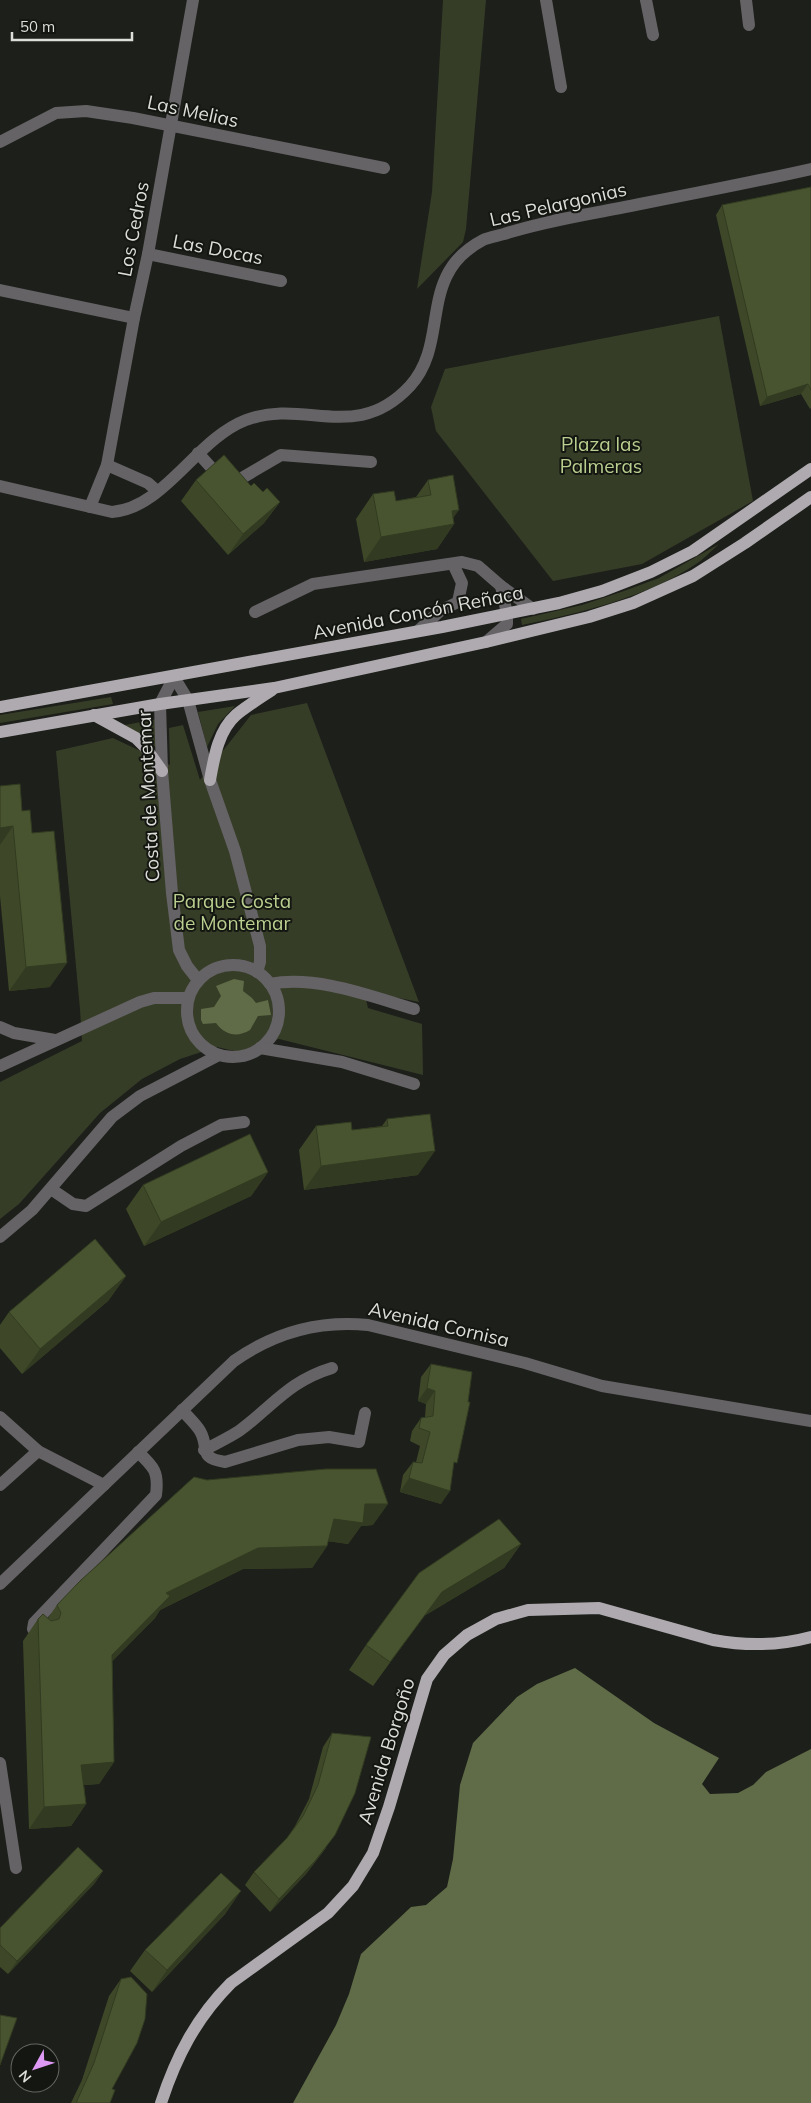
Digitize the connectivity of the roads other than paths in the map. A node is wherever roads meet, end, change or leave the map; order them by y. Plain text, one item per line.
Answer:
1 (193, 0) edge
2 (546, 0) edge
3 (646, 0) edge
4 (746, 0) edge
5 (749, 25) dead end
6 (653, 35) dead end
7 (561, 87) dead end
8 (171, 126) junction
9 (0, 142) edge
10 (384, 168) dead end
11 (811, 169) edge
12 (148, 254) junction
13 (281, 281) dead end
14 (0, 290) edge
15 (134, 318) junction
16 (198, 454) junction
17 (371, 462) dead end
18 (107, 465) junction
19 (811, 470) edge
20 (0, 486) edge
21 (157, 491) junction
22 (811, 496) edge
23 (90, 507) junction
24 (454, 564) junction
25 (501, 586) junction
26 (533, 608) junction
27 (254, 612) dead end
28 (507, 614) junction
29 (418, 631) junction
30 (486, 642) junction
31 (174, 677) junction
32 (274, 688) junction
33 (188, 700) junction
34 (160, 704) junction
35 (0, 707) edge
36 (94, 716) junction
37 (0, 732) edge
38 (162, 771) junction
39 (210, 780) junction
40 (257, 972) junction
41 (198, 980) junction
42 (270, 984) junction
43 (188, 998) junction
44 (414, 1009) dead end
45 (0, 1027) edge
46 (54, 1040) junction
47 (260, 1048) junction
48 (218, 1055) junction
49 (0, 1066) edge
50 (414, 1084) dead end
51 (244, 1122) dead end
52 (51, 1189) junction
53 (0, 1237) edge
54 (332, 1368) dead end
55 (182, 1410) junction
56 (365, 1413) dead end
57 (0, 1417) edge
58 (811, 1422) edge
59 (204, 1450) junction
60 (38, 1451) junction
61 (138, 1452) junction
62 (104, 1485) junction
63 (0, 1486) edge
64 (0, 1584) edge
65 (38, 1635) edge
66 (811, 1637) edge
67 (0, 1763) edge
68 (16, 1868) dead end
69 (161, 2103) edge

1 - 8 street, Los Cedros
2 - 7 street
3 - 6 street
4 - 5 street
8 - 9 street, Las Melias
8 - 10 street, Las Melias
8 - 12 street, Los Cedros
11 - 16 street, Las Pelargonias
12 - 13 street, Las Docas
12 - 15 street, Los Cedros
14 - 15 street
15 - 18 street, Los Cedros
16 - 17 street
16 - 21 street, Las Pelargonias
18 - 21 street
18 - 23 street, Los Cedros
19 - 26 main road, Avenida Concón Reñaca
20 - 23 street, Las Pelargonias
21 - 23 street, Las Pelargonias
22 - 30 main road
24 - 25 street
24 - 27 street
24 - 29 street
25 - 26 street
25 - 28 street
26 - 28 main road, Avenida Concón Reñaca
28 - 29 main road, Avenida Concón Reñaca
28 - 30 street
29 - 31 main road, Avenida Concón Reñaca
30 - 32 main road
31 - 33 street
31 - 34 street, Costa de Montemar
31 - 35 main road, Avenida Concón Reñaca
32 - 33 main road
32 - 39 main road
33 - 34 main road
33 - 39 street
34 - 36 main road
34 - 38 street, Costa de Montemar
36 - 37 main road
36 - 38 main road
38 - 41 street, Costa de Montemar
39 - 40 street
40 - 41 street
40 - 42 street
41 - 43 street
42 - 44 street
42 - 47 street
43 - 46 street
43 - 48 street
45 - 46 street
46 - 49 street
47 - 48 street
47 - 50 street
48 - 52 street
51 - 52 street
52 - 53 street
54 - 59 street
55 - 58 street, Avenida Cornisa
55 - 59 street
55 - 61 street, Avenida Cornisa
56 - 59 street
57 - 60 street
60 - 62 street
60 - 63 street
61 - 62 street, Avenida Cornisa
61 - 65 street
62 - 64 street, Avenida Cornisa
66 - 69 main road, Avenida Borgoño
67 - 68 street

